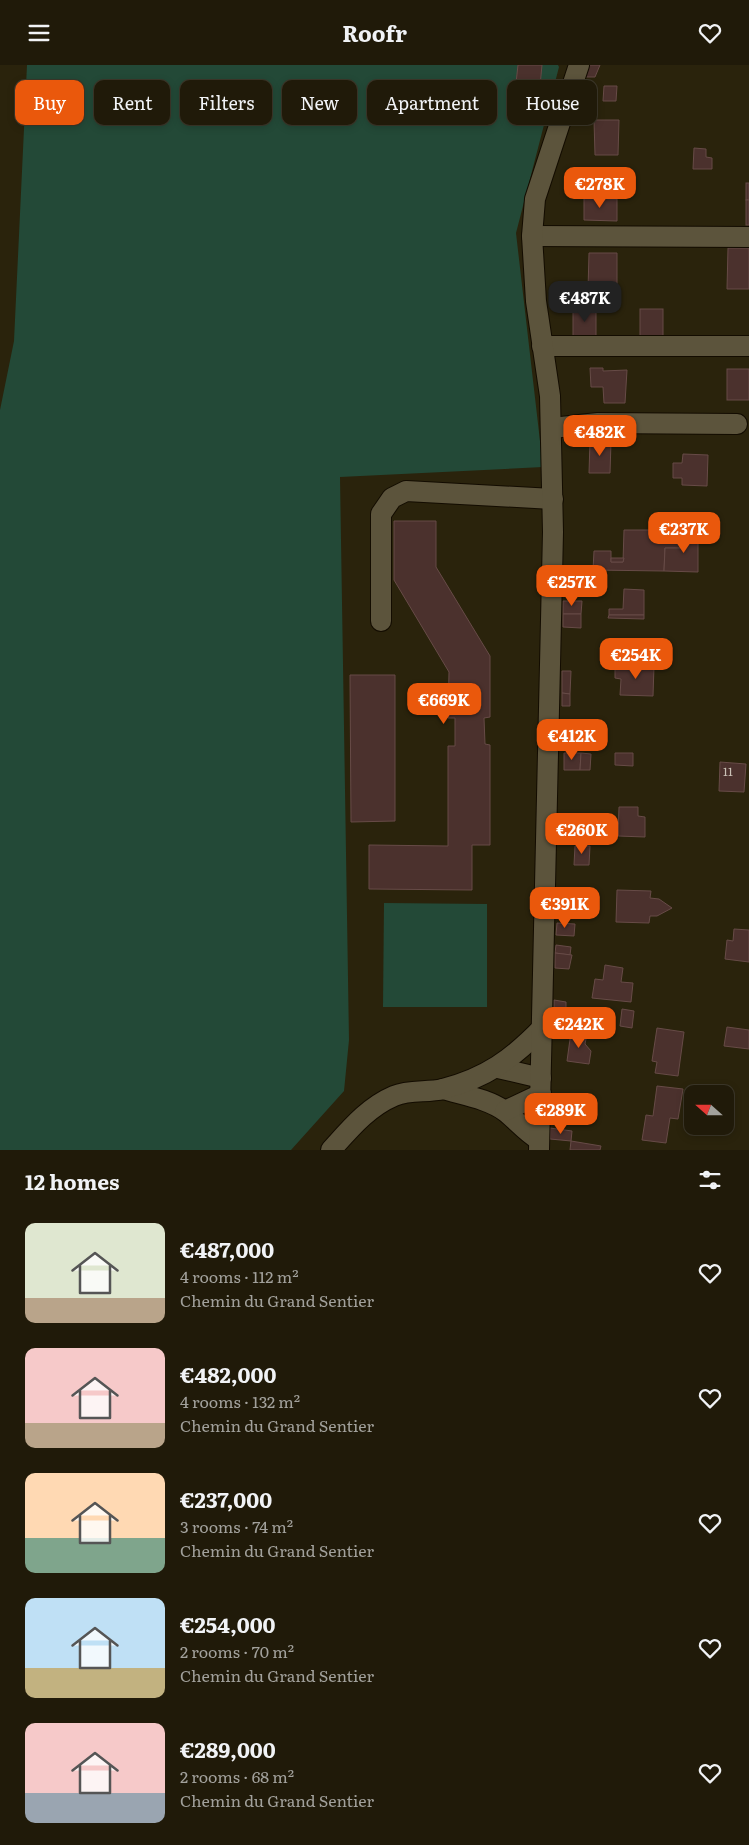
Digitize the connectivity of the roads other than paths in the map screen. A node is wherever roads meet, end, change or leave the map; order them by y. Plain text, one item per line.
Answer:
1 (578, 65) edge
2 (532, 237) junction
3 (749, 237) edge
4 (542, 346) junction
5 (749, 346) edge
6 (737, 424) dead end
7 (552, 428) junction
8 (553, 499) junction
9 (381, 621) dead end
10 (542, 1028) junction
11 (498, 1068) junction
12 (541, 1086) junction
13 (443, 1089) junction
14 (505, 1111) junction
15 (539, 1145) edge
16 (331, 1150) edge

1 - 2 street
2 - 3 street
2 - 4 street
4 - 5 street
4 - 7 street
6 - 7 street
7 - 8 street
8 - 9 street
8 - 10 street
10 - 11 street
10 - 12 street
11 - 12 street
11 - 13 street
12 - 14 street
12 - 15 street
13 - 14 street
13 - 16 street
14 - 15 street

